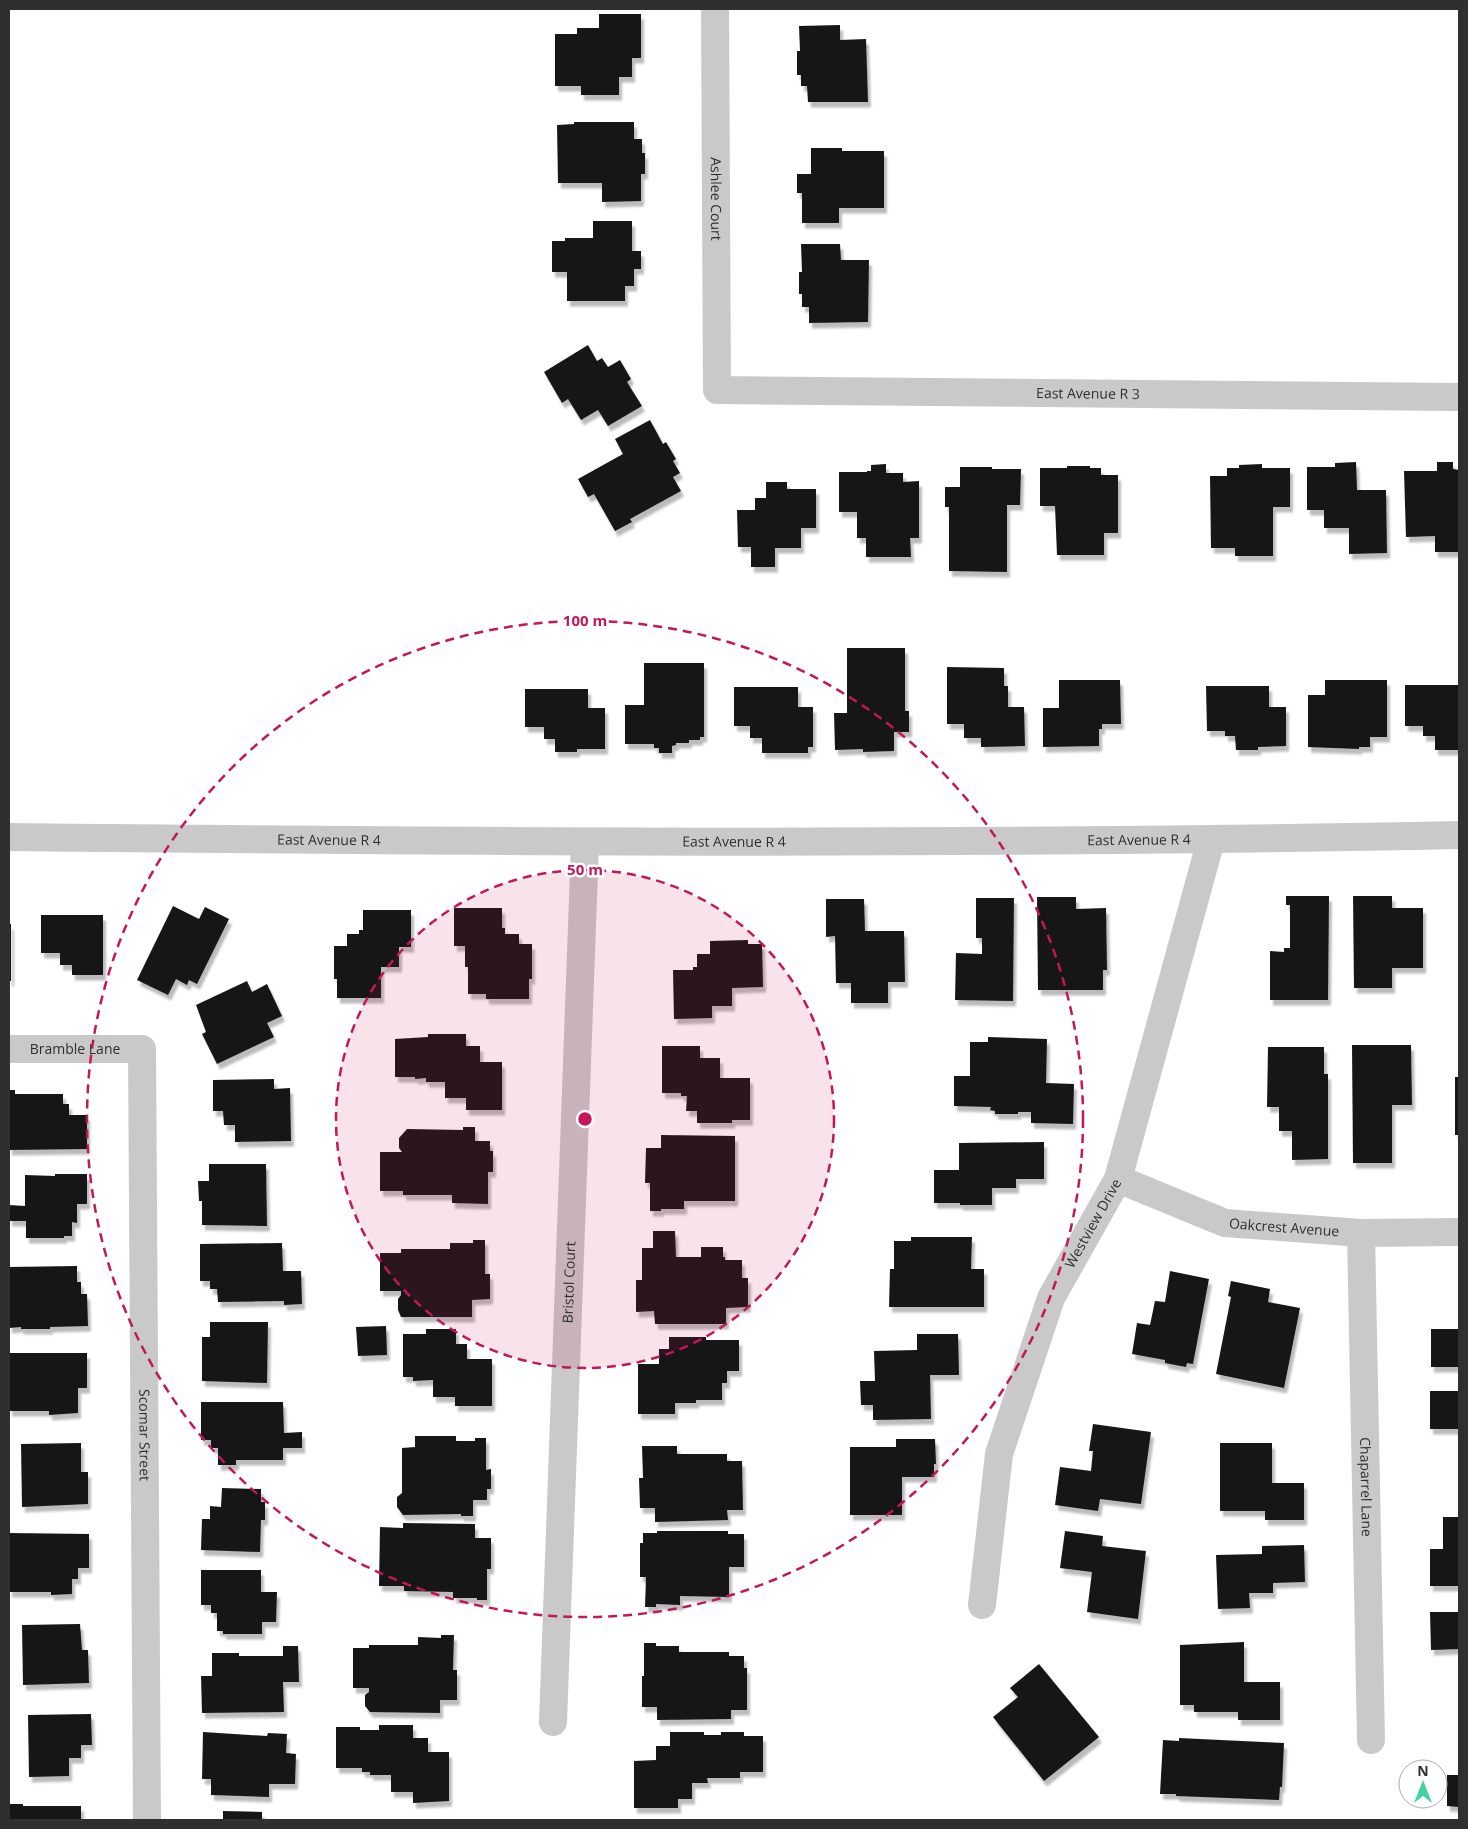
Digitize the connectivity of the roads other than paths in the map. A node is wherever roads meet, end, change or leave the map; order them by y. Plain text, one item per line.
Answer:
1 (715, 9) edge
2 (717, 390) joint
3 (1459, 398) edge
4 (1459, 835) edge
5 (9, 837) edge
6 (1211, 840) junction
7 (585, 842) junction
8 (9, 1049) edge
9 (142, 1049) joint
10 (1118, 1179) junction
11 (1459, 1232) edge
12 (1361, 1233) junction
13 (982, 1605) dead end
14 (553, 1722) dead end
15 (1371, 1740) dead end
16 (147, 1820) edge

1 - 2 street, Ashlee Court
2 - 3 street, East Avenue R 3
4 - 6 street, East Avenue R 4
5 - 7 street, East Avenue R 4
6 - 7 street, East Avenue R 4
6 - 10 street, Westview Drive
7 - 14 street, Bristol Court
8 - 9 street, Bramble Lane
9 - 16 street, Scomar Street
10 - 12 street, Oakcrest Avenue
10 - 13 street, Westview Drive
11 - 12 street, Oakcrest Avenue
12 - 15 street, Chaparrel Lane

